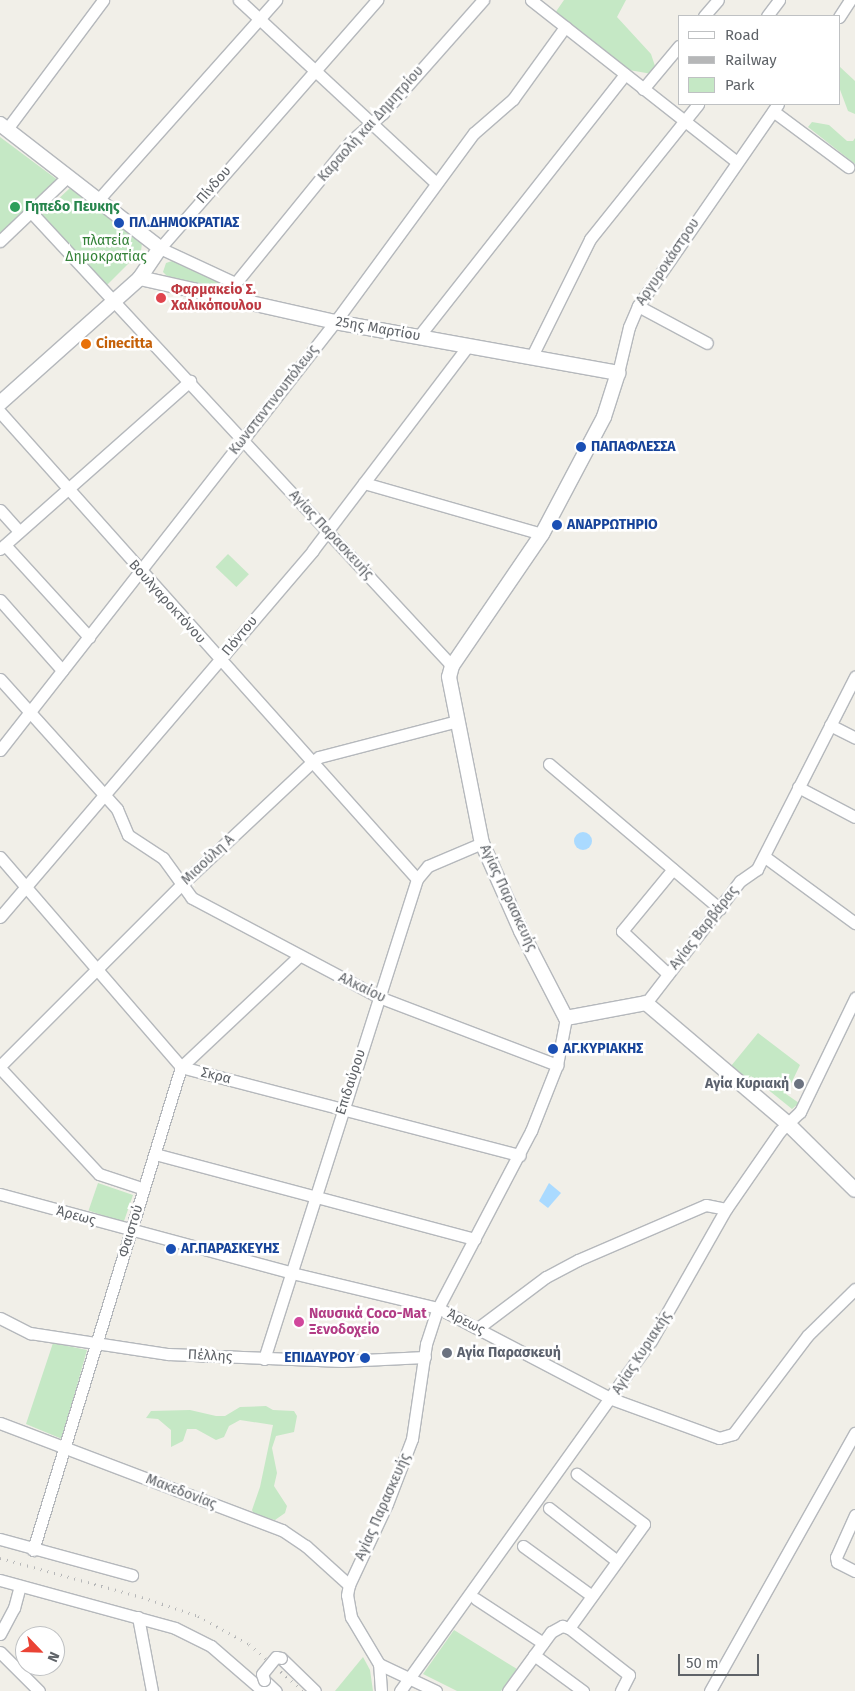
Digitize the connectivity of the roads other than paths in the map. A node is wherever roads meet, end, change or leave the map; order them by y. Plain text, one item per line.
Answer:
1 (103, 0) edge
2 (239, 0) edge
3 (276, 0) edge
4 (377, 0) edge
5 (483, 0) edge
6 (531, 0) edge
7 (718, 0) edge
8 (779, 0) edge
9 (850, 0) edge
10 (705, 15) edge
11 (767, 15) edge
12 (840, 15) edge
13 (260, 18) junction
14 (565, 27) junction
15 (678, 47) edge
16 (315, 71) junction
17 (624, 74) junction
18 (642, 89) junction
19 (697, 105) edge
20 (775, 107) edge
21 (684, 121) junction
22 (370, 122) junction
23 (3, 127) edge
24 (737, 162) junction
25 (848, 167) dead end
26 (67, 177) junction
27 (436, 183) junction
28 (98, 200) junction
29 (31, 212) junction
30 (0, 241) edge
31 (160, 248) junction
32 (140, 278) junction
33 (235, 283) junction
34 (224, 296) junction
35 (114, 301) junction
36 (638, 306) junction
37 (335, 322) junction
38 (419, 336) junction
39 (707, 343) dead end
40 (468, 346) junction
41 (531, 358) junction
42 (618, 373) junction
43 (190, 381) junction
44 (0, 403) edge
45 (0, 412) edge
46 (242, 439) junction
47 (364, 484) junction
48 (66, 489) junction
49 (0, 510) edge
50 (19, 531) junction
51 (328, 532) junction
52 (542, 534) junction
53 (2, 547) edge
54 (140, 572) junction
55 (0, 600) edge
56 (89, 637) junction
57 (219, 660) junction
58 (452, 666) junction
59 (62, 670) junction
60 (0, 679) edge
61 (854, 681) edge
62 (30, 712) junction
63 (457, 721) junction
64 (830, 725) junction
65 (855, 738) edge
66 (0, 750) edge
67 (311, 763) junction
68 (549, 764) dead end
69 (798, 786) junction
70 (104, 796) junction
71 (855, 817) edge
72 (482, 843) junction
73 (0, 857) edge
74 (765, 857) junction
75 (673, 869) junction
76 (417, 879) junction
77 (181, 885) junction
78 (26, 887) junction
79 (720, 909) junction
80 (0, 917) edge
81 (855, 923) edge
82 (299, 956) junction
83 (98, 971) junction
84 (668, 974) junction
85 (379, 997) junction
86 (855, 998) edge
87 (646, 1003) junction
88 (566, 1018) junction
89 (557, 1065) junction
90 (0, 1067) edge
91 (181, 1067) junction
92 (342, 1109) junction
93 (787, 1123) junction
94 (155, 1154) junction
95 (520, 1155) junction
96 (144, 1190) junction
97 (855, 1190) edge
98 (0, 1194) edge
99 (315, 1198) junction
100 (726, 1209) junction
101 (131, 1231) junction
102 (475, 1240) junction
103 (292, 1273) junction
104 (855, 1289) edge
105 (438, 1308) junction
106 (0, 1318) edge
107 (478, 1328) junction
108 (96, 1345) junction
109 (425, 1357) junction
110 (264, 1359) junction
111 (612, 1399) junction
112 (0, 1423) edge
113 (855, 1433) edge
114 (65, 1447) junction
115 (577, 1474) dead end
116 (549, 1508) dead end
117 (855, 1515) edge
118 (0, 1540) edge
119 (523, 1546) dead end
120 (33, 1550) junction
121 (617, 1561) junction
122 (855, 1571) edge
123 (132, 1575) dead end
124 (0, 1580) edge
125 (349, 1585) junction
126 (20, 1586) junction
127 (592, 1596) junction
128 (476, 1599) dead end
129 (138, 1617) junction
130 (569, 1628) junction
131 (0, 1634) edge
132 (543, 1643) junction
133 (0, 1652) edge
134 (534, 1655) junction
135 (379, 1664) junction
136 (409, 1679) junction
137 (263, 1685) edge
138 (39, 1691) edge
139 (152, 1691) edge
140 (276, 1691) edge
141 (315, 1691) edge
142 (381, 1691) edge
143 (400, 1691) edge
144 (436, 1691) edge
145 (508, 1691) edge
146 (583, 1691) edge
147 (621, 1691) edge
148 (710, 1691) edge

1 - 23 street
2 - 13 street
3 - 13 street
4 - 16 street, Πίνδου
5 - 22 street, Καραολή και Δημητρίου
6 - 14 street
7 - 10 street
8 - 11 street
9 - 12 street
13 - 16 street
13 - 28 street
14 - 17 street
14 - 27 street, Κωνσταντινουπόλεως
15 - 18 street
16 - 22 street
16 - 31 street, Πίνδου
17 - 18 street
17 - 38 street
18 - 21 street
19 - 21 street
20 - 24 street, Αργυροκάστρου
20 - 25 street
21 - 24 street
21 - 41 street
22 - 27 street
22 - 33 street, Καραολή και Δημητρίου
23 - 26 street
24 - 36 street, Αργυροκάστρου
26 - 28 street
26 - 29 street
27 - 37 street, Κωνσταντινουπόλεως
28 - 31 street
29 - 30 street
29 - 35 street, Αγίας Παρασκευής
31 - 32 street, Πίνδου
31 - 33 street
32 - 34 street, 25ης Μαρτίου
32 - 35 street, Πίνδου
33 - 34 street, Καραολή και Δημητρίου
34 - 37 street, 25ης Μαρτίου
35 - 43 street, Αγίας Παρασκευής
35 - 44 street, Πίνδου
36 - 39 street
36 - 42 street, Αργυροκάστρου
37 - 38 street, 25ης Μαρτίου
37 - 46 street, Κωνσταντινουπόλεως
38 - 40 street, 25ης Μαρτίου
40 - 41 street, 25ης Μαρτίου
40 - 47 street, Πόντου
41 - 42 street, 25ης Μαρτίου
42 - 52 street, Αργυροκάστρου
43 - 46 street, Αγίας Παρασκευής
43 - 48 street
45 - 48 street, Βουλγαροκτόνου
46 - 51 street, Αγίας Παρασκευής
46 - 54 street, Κωνσταντινουπόλεως
47 - 51 street, Πόντου
47 - 52 street
48 - 50 street
48 - 54 street, Βουλγαροκτόνου
49 - 50 street
50 - 53 street
51 - 57 street, Πόντου
51 - 58 street, Αγίας Παρασκευής
52 - 58 street, Αργυροκάστρου
53 - 56 street
54 - 56 street, Κωνσταντινουπόλεως
54 - 57 street, Βουλγαροκτόνου
55 - 59 street
56 - 59 street, Κωνσταντινουπόλεως
57 - 67 street, Βουλγαροκτόνου
57 - 70 street, Πόντου
58 - 63 street, Αγίας Παρασκευής
59 - 62 street, Κωνσταντινουπόλεως
60 - 62 street, Αλκαίου
61 - 64 street, Αγίας Βαρβάρας
62 - 66 street, Κωνσταντινουπόλεως
62 - 70 street, Αλκαίου
63 - 67 street, Μιαούλη Α
63 - 72 street, Αγίας Παρασκευής
64 - 65 street
64 - 69 street, Αγίας Βαρβάρας
67 - 76 street, Βουλγαροκτόνου
67 - 77 street, Μιαούλη Α
68 - 75 street
69 - 71 street
69 - 74 street, Αγίας Βαρβάρας
70 - 77 street, Αλκαίου
70 - 78 street, Πόντου
72 - 76 street
72 - 88 street, Αγίας Παρασκευής
73 - 78 street
74 - 79 street, Αγίας Βαρβάρας
74 - 81 street
75 - 79 street
75 - 84 street
76 - 85 street, Επιδαύρου
77 - 82 street, Αλκαίου
77 - 83 street, Μιαούλη Α
78 - 80 street, Πόντου
78 - 83 street
79 - 84 street, Αγίας Βαρβάρας
82 - 85 street, Αλκαίου
82 - 91 street
83 - 90 street, Μιαούλη Α
83 - 91 street
84 - 87 street, Αγίας Βαρβάρας
85 - 89 street, Αλκαίου
85 - 92 street, Επιδαύρου
86 - 93 street, Αγίας Κυριακής
87 - 88 street
87 - 93 street
88 - 89 street, Αγίας Παρασκευής
89 - 95 street, Αγίας Παρασκευής
90 - 96 street
91 - 92 street, Σκρα
91 - 94 street, Φαιστού
92 - 95 street, Σκρα
92 - 99 street, Επιδαύρου
93 - 97 street
93 - 100 street, Αγίας Κυριακής
94 - 96 street, Φαιστού
94 - 99 street
95 - 102 street, Αγίας Παρασκευής
96 - 101 street, Φαιστού
98 - 101 street, Άρεως
99 - 102 street
99 - 103 street, Επιδαύρου
100 - 107 street
100 - 111 street, Αγίας Κυριακής
101 - 103 street, Άρεως
101 - 108 street, Φαιστού
102 - 105 street, Αγίας Παρασκευής
103 - 105 street, Άρεως
103 - 110 street, Επιδαύρου
104 - 111 street, Άρεως
105 - 107 street, Άρεως
105 - 109 street, Αγίας Παρασκευής
106 - 108 street, Πέλλης
107 - 111 street, Άρεως
108 - 110 street, Πέλλης
108 - 114 street, Φαιστού
109 - 110 street, Πέλλης
109 - 125 street, Αγίας Παρασκευής
111 - 136 street, Αγίας Κυριακής
112 - 114 street, Μακεδονίας
113 - 148 street
114 - 120 street, Φαιστού
114 - 125 street, Μακεδονίας
115 - 121 street
116 - 121 street
117 - 122 street
118 - 120 street
119 - 127 street
120 - 123 street
121 - 127 street
124 - 126 street
125 - 135 street, Αγίας Παρασκευής
126 - 129 street
126 - 131 street
127 - 130 street
128 - 132 street
129 - 137 street
129 - 139 street
130 - 132 street
130 - 147 street
132 - 134 street
133 - 138 street
134 - 145 street
134 - 146 street
135 - 136 street
135 - 142 street, Αγίας Παρασκευής
136 - 143 street, Αγίας Κυριακής
136 - 144 street
137 - 140 street
137 - 141 street, bridge

